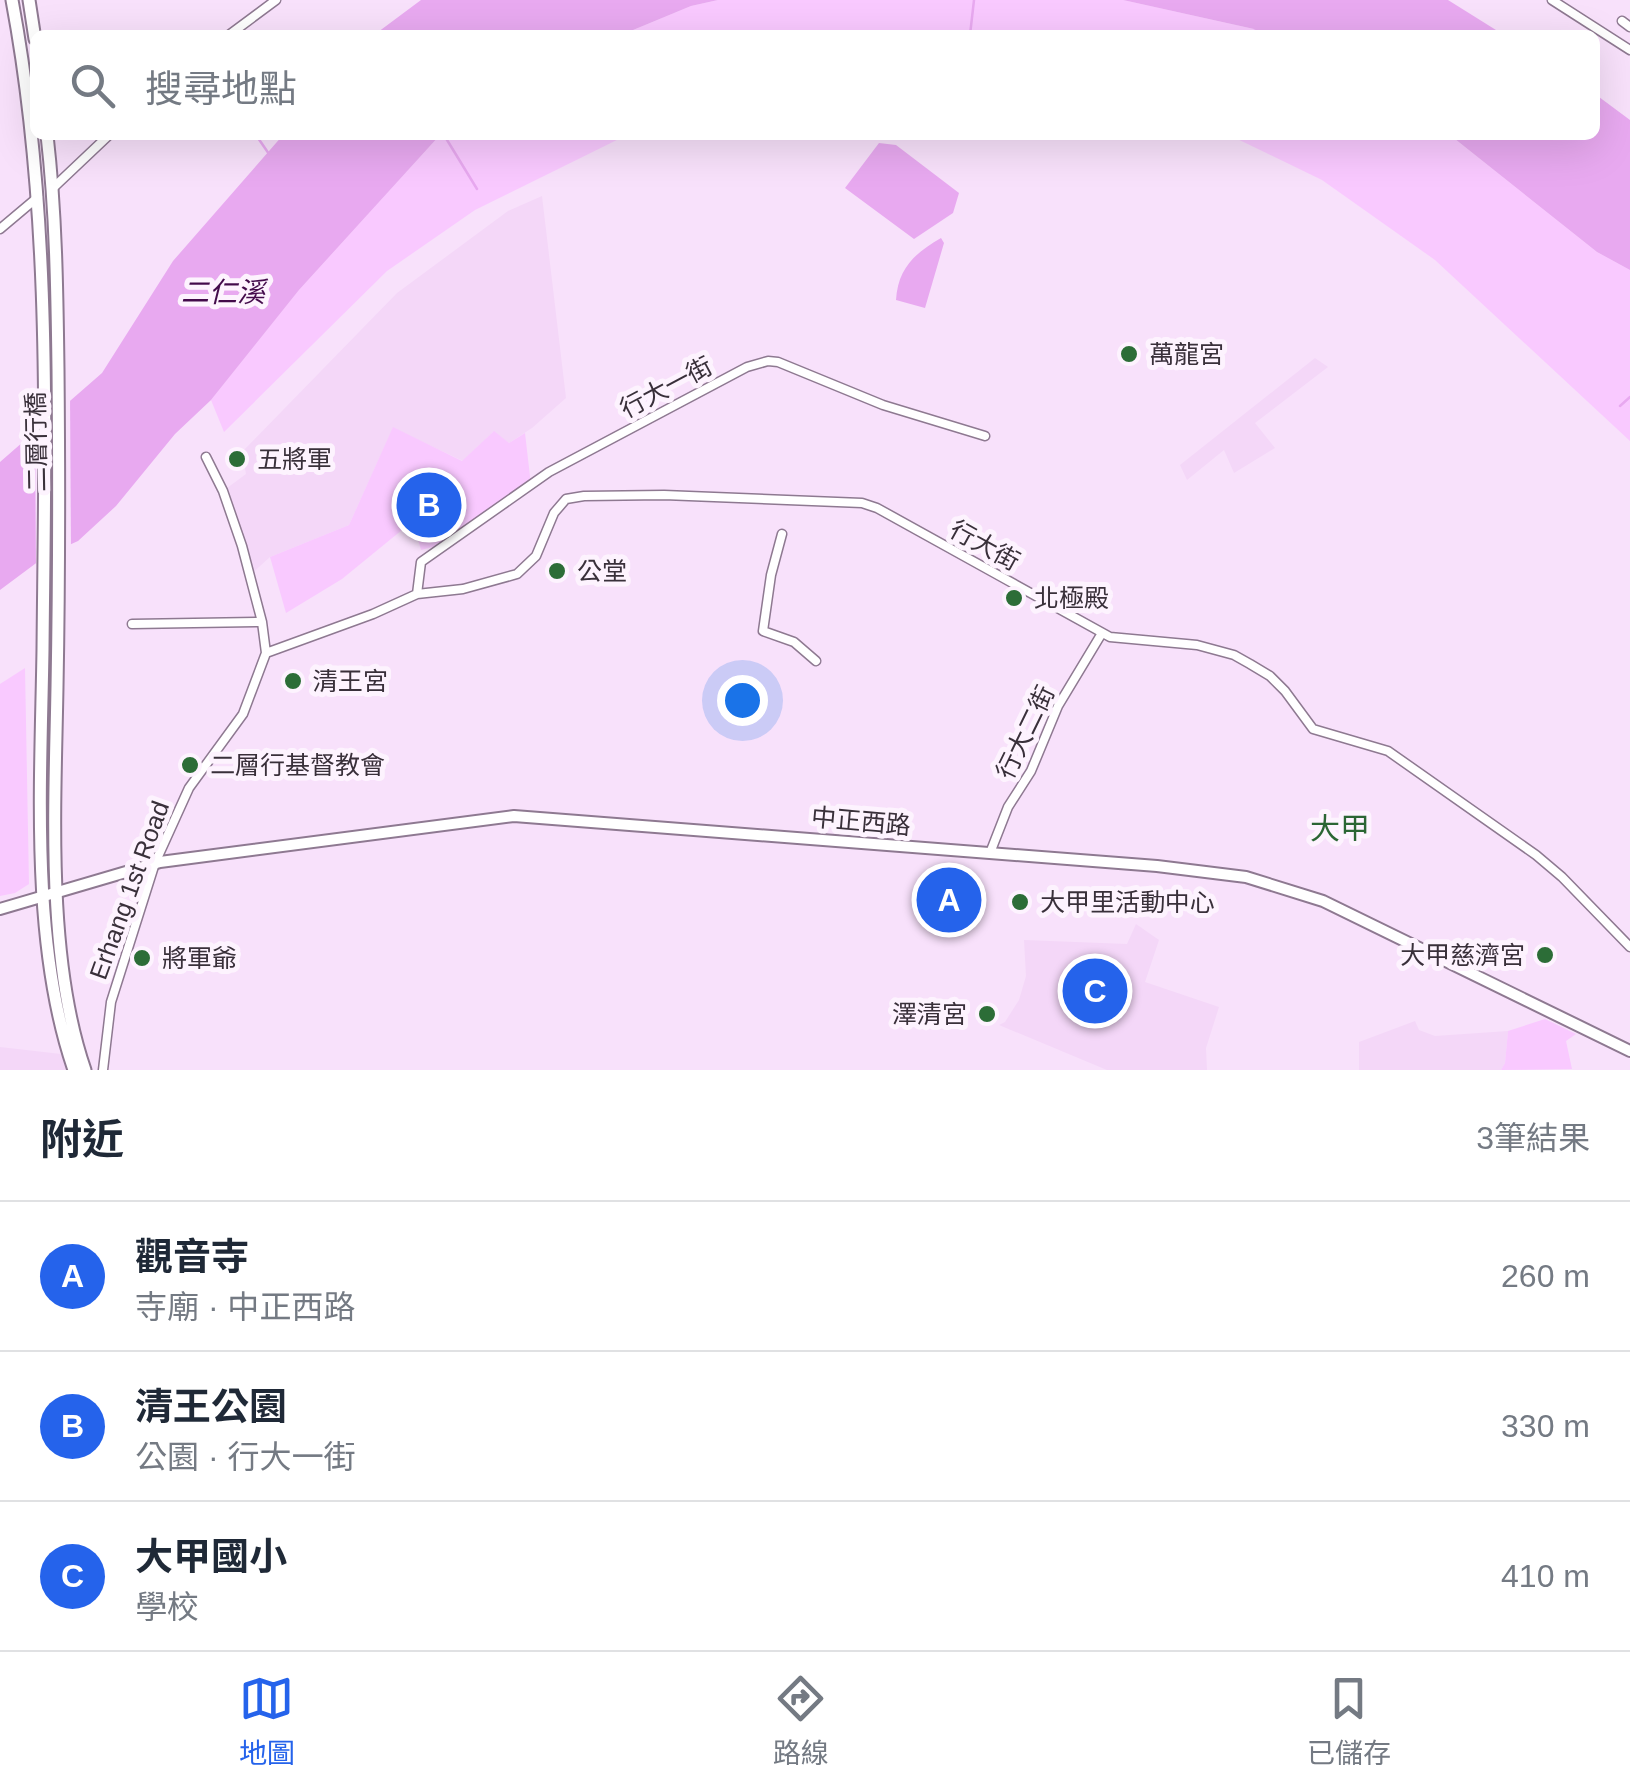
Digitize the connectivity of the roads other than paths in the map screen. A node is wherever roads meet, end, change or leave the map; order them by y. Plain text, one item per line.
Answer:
1 (12, 0) edge
2 (29, 0) edge
3 (276, 0) edge
4 (1552, 0) edge
5 (1622, 20) dead end
6 (1630, 28) edge
7 (34, 30) edge
8 (236, 30) edge
9 (1599, 30) edge
10 (1600, 31) edge
11 (1630, 50) edge
12 (30, 134) edge
13 (31, 140) edge
14 (48, 140) edge
15 (104, 140) edge
16 (53, 188) junction
17 (38, 197) junction
18 (0, 229) edge
19 (986, 436) dead end
20 (206, 457) dead end
21 (782, 534) dead end
22 (417, 594) junction
23 (262, 622) junction
24 (132, 624) dead end
25 (1102, 633) junction
26 (266, 653) junction
27 (816, 661) dead end
28 (990, 852) junction
29 (155, 864) junction
30 (52, 895) junction
31 (0, 909) edge
32 (1630, 947) edge
33 (1630, 1052) edge
34 (74, 1070) edge
35 (84, 1070) edge
36 (103, 1070) edge

1 - 12 main road, 二層行橋
2 - 7 main road
3 - 8 street
4 - 9 street
5 - 6 street
10 - 11 street
13 - 17 main road, 二層行橋
14 - 16 main road, 二層行橋
15 - 16 street
16 - 30 main road, 二層行橋
17 - 18 street
17 - 30 main road, 二層行橋
19 - 22 street, 行大一街
20 - 23 street, Erhang 1st Road
21 - 27 street
22 - 25 street, 行大街
22 - 26 street, 行大街
23 - 24 street
23 - 26 street, Erhang 1st Road
25 - 28 street, 行大二街
25 - 32 street, 行大街
26 - 29 street, Erhang 1st Road
28 - 29 street, 中正西路
28 - 33 street, 中正西路
29 - 30 street, 中正西路
29 - 36 street, Erhang 1st Road
30 - 31 street, 中正西路
30 - 34 main road
30 - 35 main road

